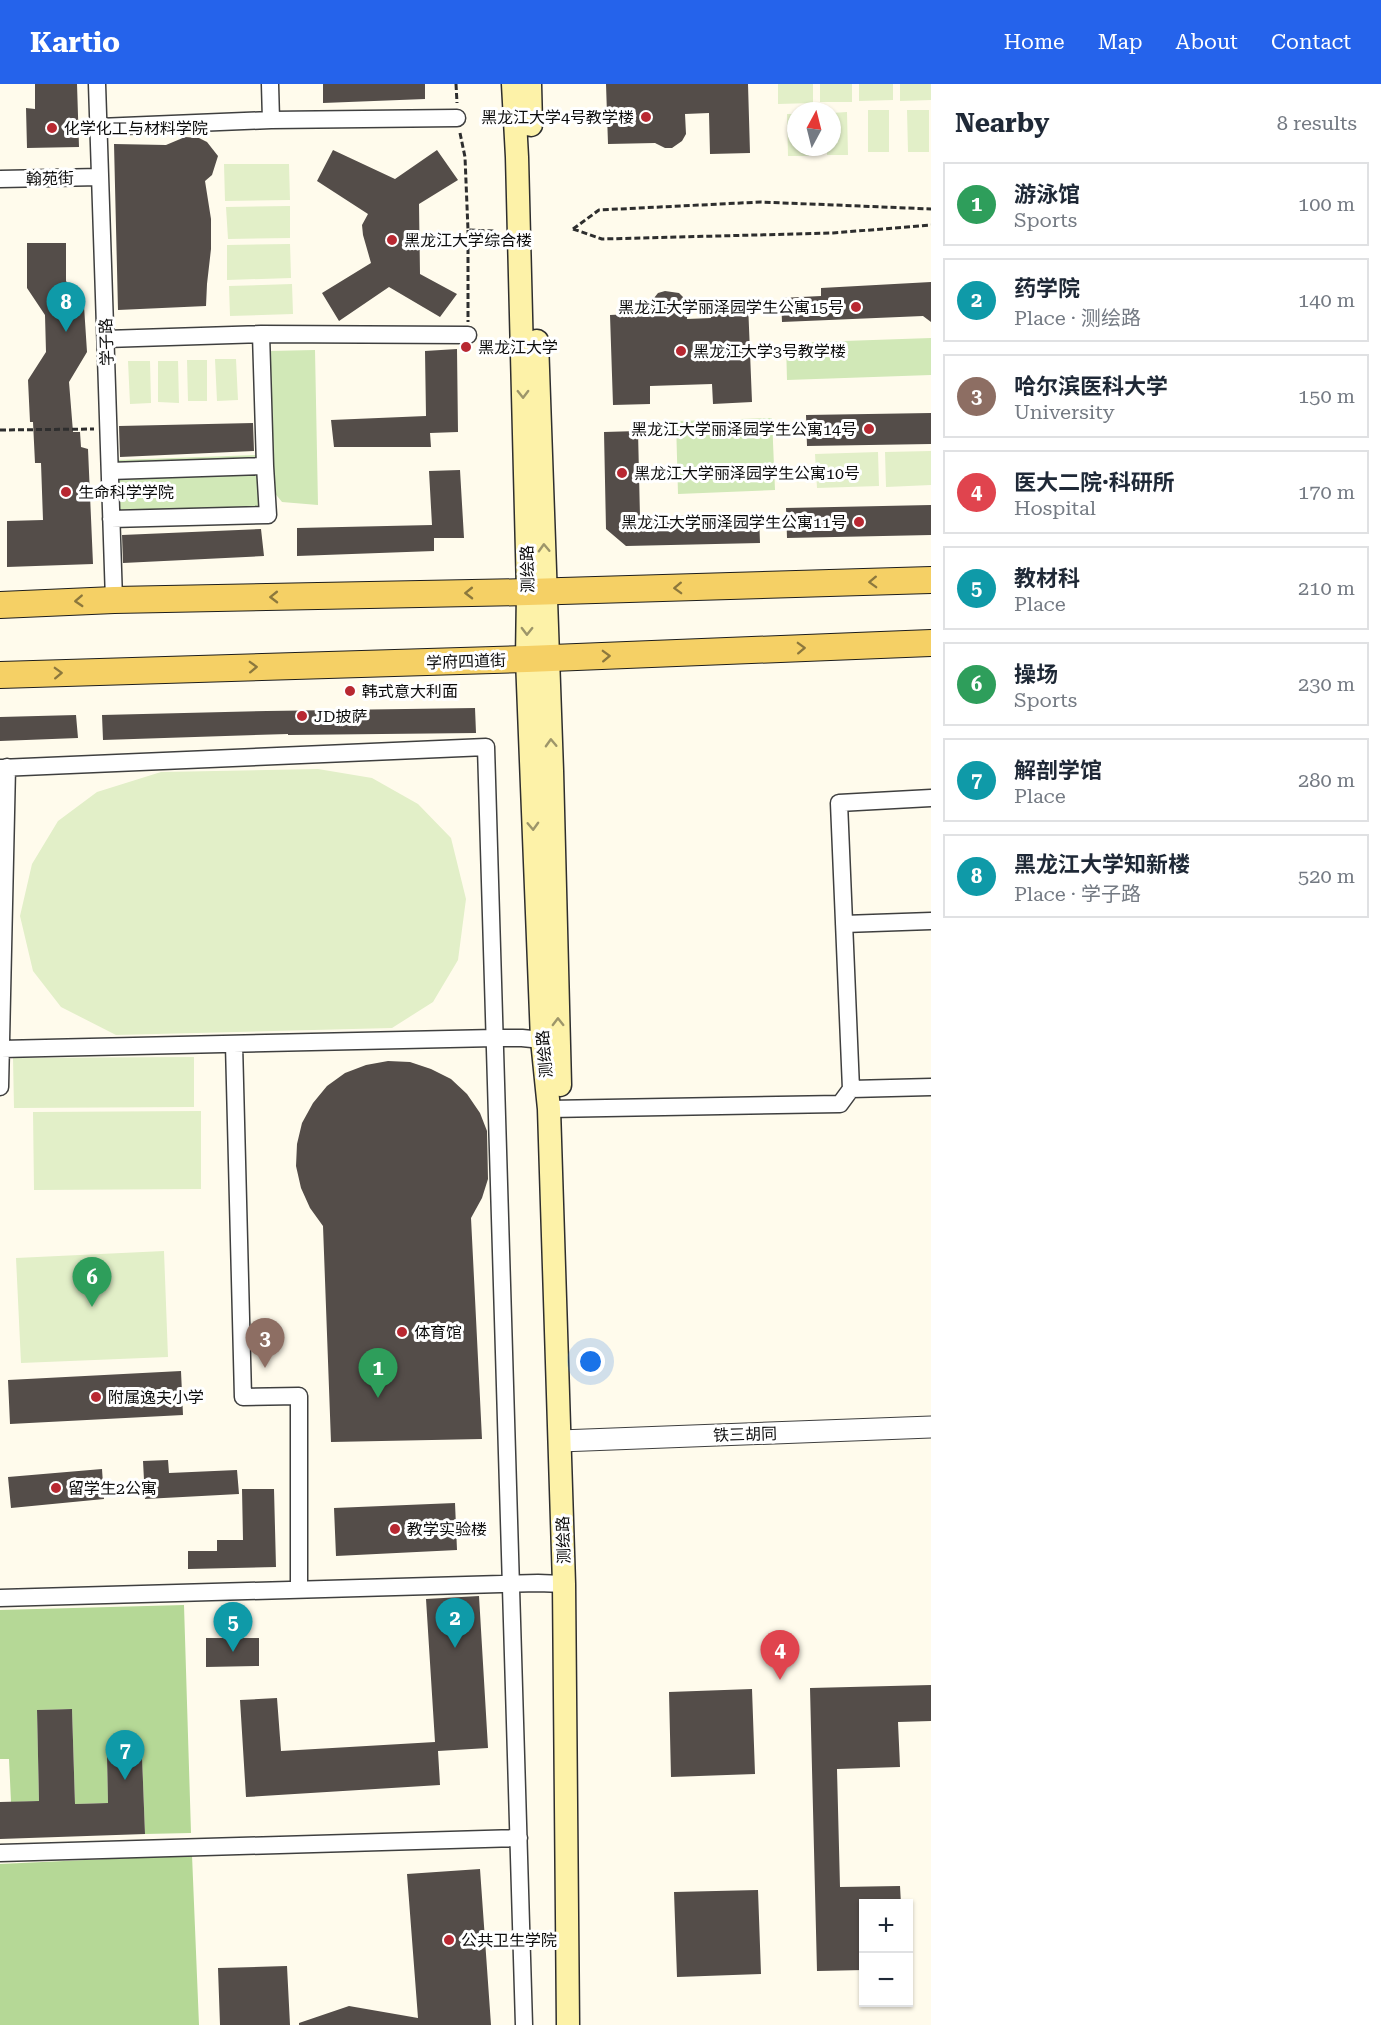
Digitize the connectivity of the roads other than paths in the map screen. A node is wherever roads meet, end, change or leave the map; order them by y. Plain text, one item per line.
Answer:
1 (97, 84) edge
2 (270, 84) edge
3 (513, 84) edge
4 (530, 84) edge
5 (457, 118) road end
6 (271, 120) junction
7 (99, 127) junction
8 (100, 177) junction
9 (0, 179) edge
10 (261, 334) junction
11 (468, 335) road end
12 (106, 339) junction
13 (265, 466) junction
14 (110, 471) junction
15 (111, 519) junction
16 (931, 580) edge
17 (537, 592) junction
18 (114, 600) junction
19 (0, 605) edge
20 (931, 643) edge
21 (537, 659) junction
22 (0, 675) edge
23 (4, 767) edge
24 (931, 798) edge
25 (931, 921) edge
26 (844, 924) junction
27 (1, 974) edge
28 (495, 1038) junction
29 (542, 1040) junction
30 (234, 1044) junction
31 (1, 1049) edge
32 (0, 1087) edge
33 (931, 1087) edge
34 (851, 1089) junction
35 (555, 1109) junction
36 (931, 1427) edge
37 (564, 1441) junction
38 (511, 1583) junction
39 (564, 1584) junction
40 (299, 1589) junction
41 (0, 1598) edge
42 (519, 1838) junction
43 (0, 1853) edge
44 (524, 2025) edge
45 (568, 2025) edge
46 (584, 2025) edge

1 - 7 street, 学子路
2 - 6 street
3 -> 17 main road, 测绘路
17 -> 4 main road, 测绘路
5 - 6 street
6 - 7 street
7 - 8 street, 学子路
8 - 9 street, 翰苑街
8 - 12 street, 学子路
10 - 11 street
10 - 12 street
10 - 13 street
12 - 14 street, 学子路
13 - 14 street
13 - 15 street
14 - 15 street, 学子路
15 - 18 street, 学子路
16 -> 17 main road
17 -> 18 main road
17 - 21 main road, 测绘路
18 -> 19 main road
21 -> 20 main road, 学府四道街
22 -> 21 main road, 学府四道街
21 -> 29 main road, 测绘路
35 -> 21 main road, 测绘路
23 - 27 street
23 - 28 street
24 - 26 street
25 - 26 street
26 - 34 street
27 - 31 street
28 - 29 street
28 - 30 street
28 - 38 street
29 - 35 main road, 测绘路
30 - 31 street
30 - 40 street
31 - 32 street
33 - 34 street
34 - 35 street
35 - 37 main road, 测绘路
36 - 37 street, 铁三胡同
37 - 39 main road, 测绘路
37 - 46 main road, 测绘路
38 - 39 street
38 - 40 street
38 - 42 street
39 - 45 main road, 测绘路
40 - 41 street
42 - 43 street
42 - 44 street

